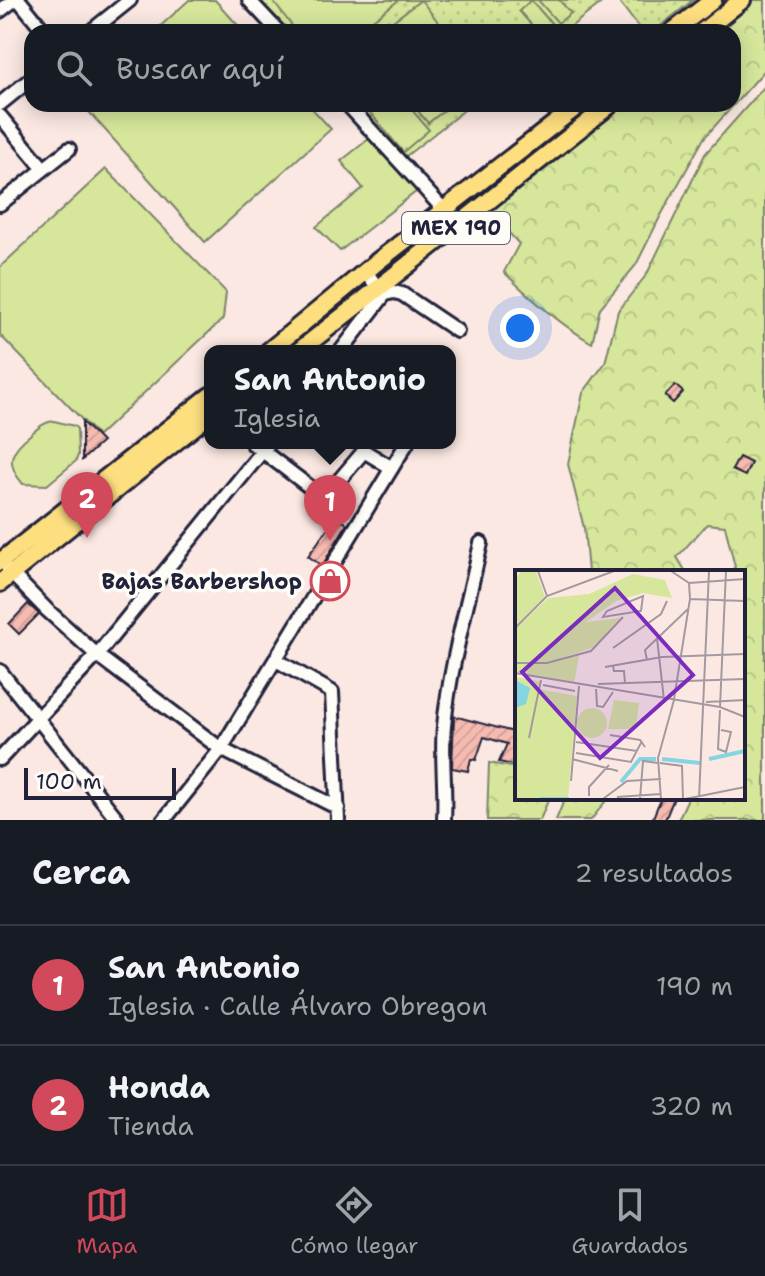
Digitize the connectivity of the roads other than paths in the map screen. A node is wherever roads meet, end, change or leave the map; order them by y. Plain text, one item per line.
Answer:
1 (16, 0) edge
2 (130, 0) edge
3 (249, 0) edge
4 (713, 0) edge
5 (742, 0) edge
6 (0, 11) edge
7 (38, 24) edge
8 (100, 24) edge
9 (272, 24) edge
10 (682, 24) edge
11 (712, 24) edge
12 (24, 84) edge
13 (0, 104) edge
14 (354, 112) edge
15 (570, 112) edge
16 (601, 112) edge
17 (0, 116) edge
18 (69, 149) dead end
19 (44, 169) junction
20 (0, 204) edge
21 (444, 210) junction
22 (366, 271) junction
23 (382, 292) junction
24 (457, 331) dead end
25 (276, 345) edge
26 (307, 345) edge
27 (345, 345) edge
28 (204, 401) edge
29 (204, 419) edge
30 (259, 449) edge
31 (265, 449) edge
32 (403, 449) edge
33 (392, 468) junction
34 (481, 543) dead end
35 (3, 570) edge
36 (97, 655) junction
37 (276, 660) junction
38 (0, 671) edge
39 (39, 719) junction
40 (221, 749) junction
41 (0, 759) edge
42 (338, 814) edge
43 (118, 820) edge
44 (164, 820) edge
45 (444, 820) edge

1 - 6 street
1 - 7 street
2 - 8 street
3 - 9 street
4 - 10 main road
5 - 11 main road
12 - 13 street
14 - 21 street
15 - 21 main road, MEX 190
16 - 23 main road, MEX 190
17 - 19 street
18 - 19 street
19 - 20 street
21 - 22 main road, MEX 190
22 - 23 street
22 - 25 main road, MEX 190
23 - 24 street
23 - 26 main road, MEX 190
23 - 27 street
28 - 35 main road
29 - 35 main road
30 - 36 street
31 - 33 street
32 - 33 street
33 - 37 street
34 - 45 street
35 - 36 street
36 - 39 street
36 - 40 street
37 - 40 street
37 - 42 street
38 - 39 street
39 - 41 street
39 - 43 street
40 - 42 street
40 - 44 street

